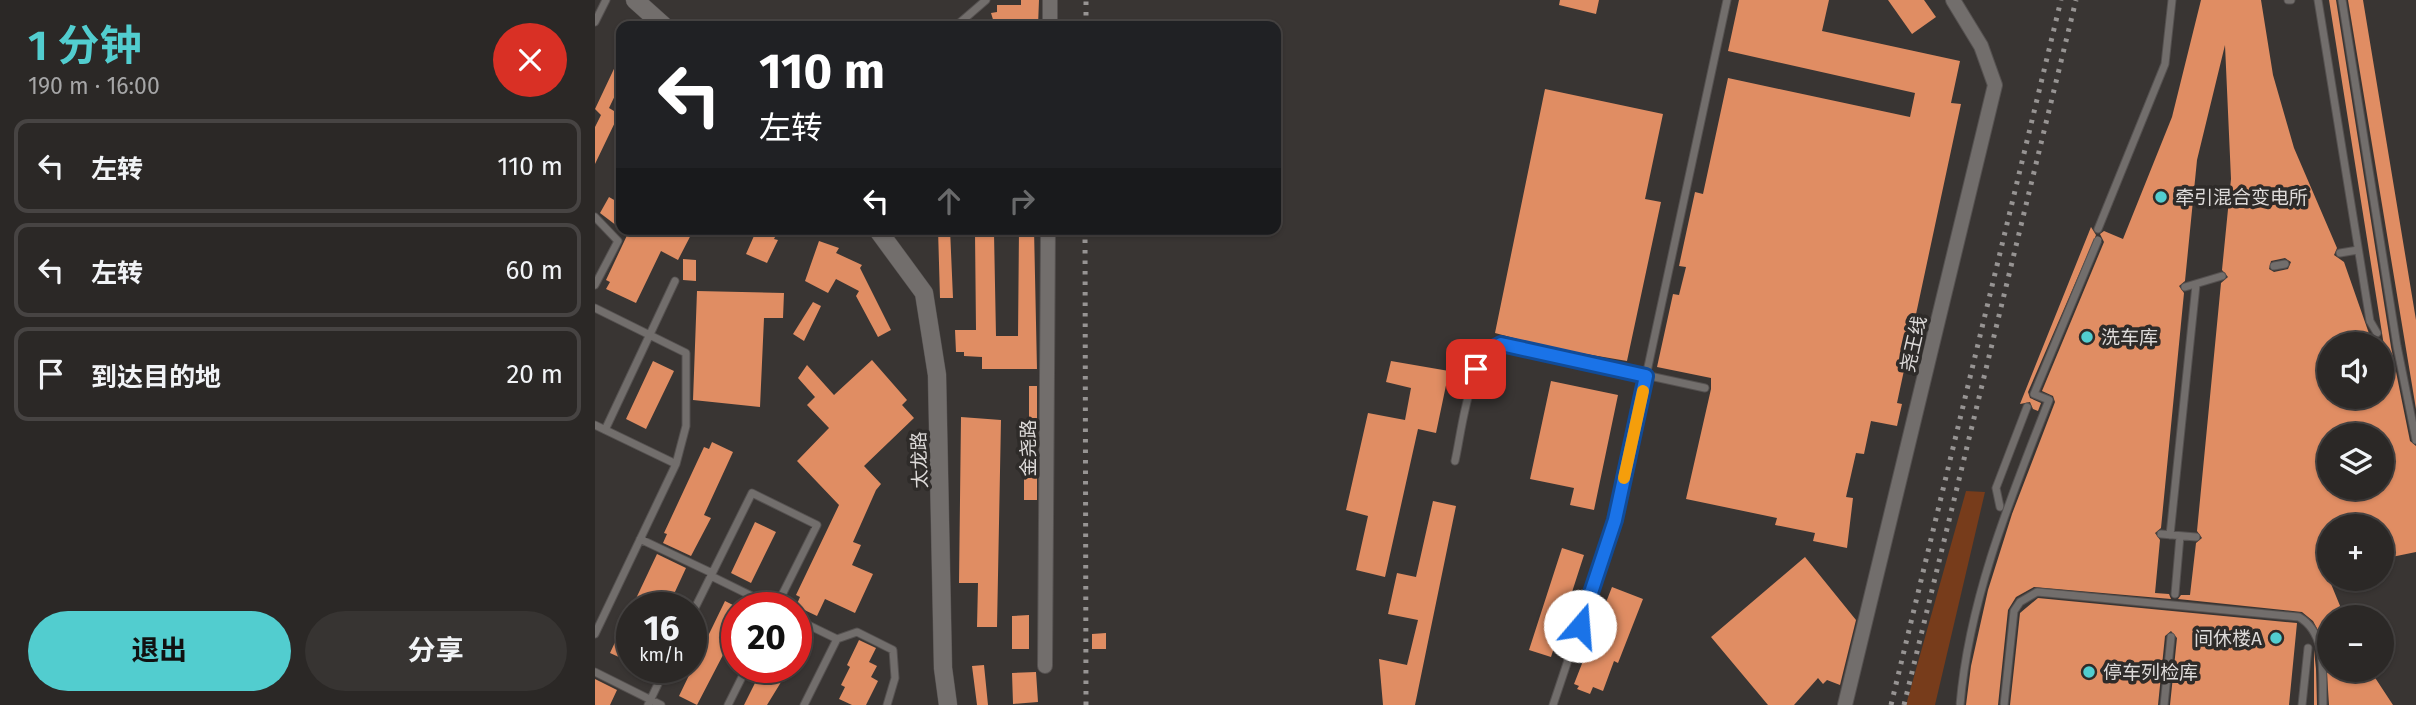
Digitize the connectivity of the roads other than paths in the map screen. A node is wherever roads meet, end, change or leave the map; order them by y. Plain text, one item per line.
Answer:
1 (606, 0) edge
2 (635, 0) edge
3 (986, 0) edge
4 (1050, 0) edge
5 (1727, 0) edge
6 (1953, 0) edge
7 (2172, 0) edge
8 (2318, 0) edge
9 (2342, 0) edge
10 (658, 21) edge
11 (962, 21) edge
12 (1050, 21) edge
13 (595, 23) edge
14 (595, 217) edge
15 (2098, 229) dead end
16 (881, 235) edge
17 (1048, 235) edge
18 (2098, 240) dead end
19 (2358, 250) junction
20 (2340, 253) dead end
21 (2285, 264) dead end
22 (2274, 266) dead end
23 (2221, 276) dead end
24 (675, 281) dead end
25 (595, 285) edge
26 (2196, 285) junction
27 (2185, 287) dead end
28 (595, 308) edge
29 (2376, 332) edge
30 (650, 335) junction
31 (1646, 376) junction
32 (1705, 388) dead end
33 (2027, 408) dead end
34 (595, 425) edge
35 (604, 429) junction
36 (2416, 440) edge
37 (1455, 461) dead end
38 (676, 464) junction
39 (2000, 507) dead end
40 (2181, 536) junction
41 (2196, 537) dead end
42 (640, 539) junction
43 (712, 575) junction
44 (703, 592) edge
45 (745, 592) edge
46 (783, 592) edge
47 (2175, 594) dead end
48 (599, 616) edge
49 (812, 626) edge
50 (595, 634) edge
51 (2171, 637) dead end
52 (837, 639) junction
53 (2308, 648) dead end
54 (1045, 666) dead end
55 (595, 671) edge
56 (658, 683) edge
57 (739, 683) edge
58 (649, 702) edge
59 (661, 705) edge
60 (728, 705) edge
61 (804, 705) edge
62 (887, 705) edge
63 (948, 705) edge
64 (1553, 705) edge
65 (1845, 705) edge
66 (1960, 705) edge
67 (2004, 705) edge
68 (2164, 705) edge
69 (2302, 705) edge
70 (2323, 705) edge

1 - 13 lane
2 - 10 street
3 - 11 lane
4 - 12 street
5 - 31 lane
6 - 65 street, 尧王线
7 - 15 lane
8 - 19 lane
9 - 36 lane
14 - 25 lane
16 - 63 street, 太龙路
17 - 54 street, 金尧路
18 - 66 lane, bridge
19 - 20 lane
19 - 29 lane
21 - 22 lane
23 - 26 lane
24 - 30 lane
26 - 27 lane
26 - 40 lane
28 - 30 lane
30 - 35 lane
30 - 38 lane
31 - 32 lane
31 - 37 lane
31 - 64 lane
33 - 39 lane
34 - 35 lane
35 - 38 lane
38 - 42 lane
40 - 41 lane
40 - 47 lane
42 - 43 lane
42 - 48 lane
43 - 44 lane
43 - 45 lane
43 - 46 lane
48 - 50 lane
49 - 52 lane
51 - 68 lane
52 - 61 lane
52 - 62 lane
53 - 69 lane
55 - 58 lane
56 - 58 lane
57 - 60 lane
58 - 59 lane
67 - 70 lane, bridge

